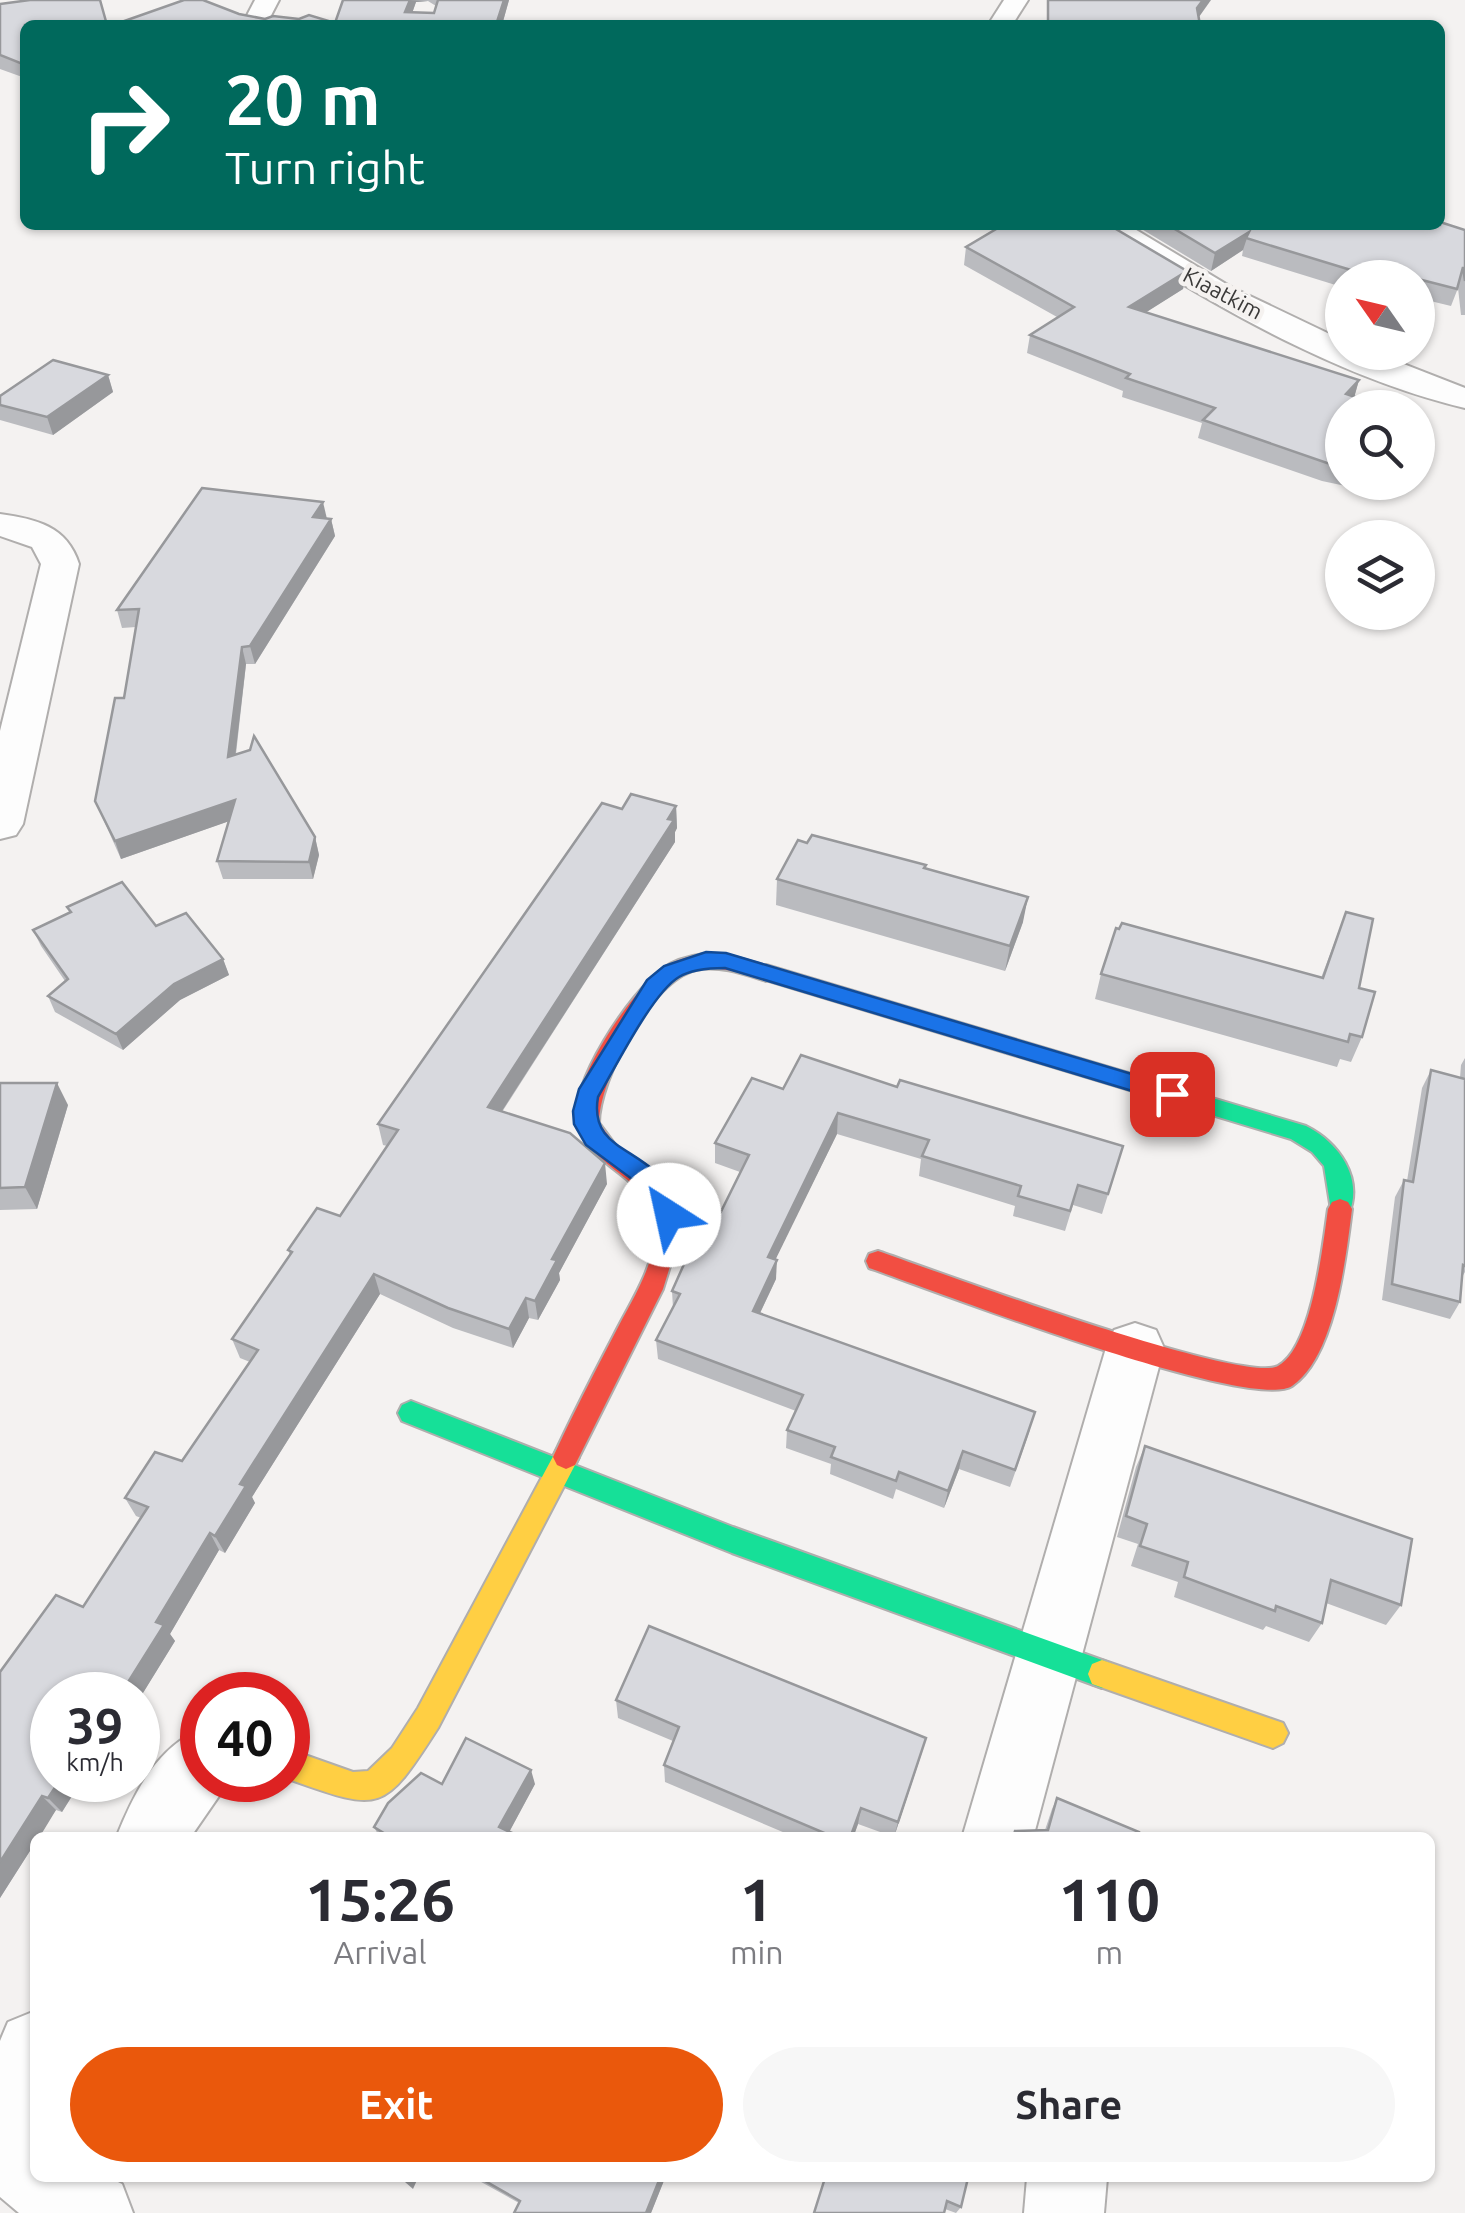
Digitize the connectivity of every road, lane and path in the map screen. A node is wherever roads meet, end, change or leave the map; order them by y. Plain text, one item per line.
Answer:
1 (1115, 230) edge
2 (1325, 344) edge
3 (1391, 370) edge
4 (1465, 398) edge
5 (0, 525) edge
6 (0, 824) edge
7 (878, 1260) dead end
8 (1136, 1348) junction
9 (411, 1413) dead end
10 (558, 1474) junction
11 (1052, 1657) junction
12 (1274, 1732) dead end
13 (310, 1772) edge
14 (180, 1789) edge
15 (154, 1832) edge
16 (998, 1832) edge
17 (30, 2058) edge
18 (30, 2176) edge
19 (40, 2182) edge
20 (1067, 2182) edge
21 (93, 2213) edge
22 (1064, 2213) edge

1 - 2 street, Kiaatkim
3 - 4 street, Kiaatkim
5 - 6 street
7 - 8 street
8 - 10 street
8 - 11 street
9 - 10 street
10 - 11 street
10 - 13 street
11 - 12 street
11 - 16 street
14 - 15 street
17 - 18 street
19 - 21 street
20 - 22 street

